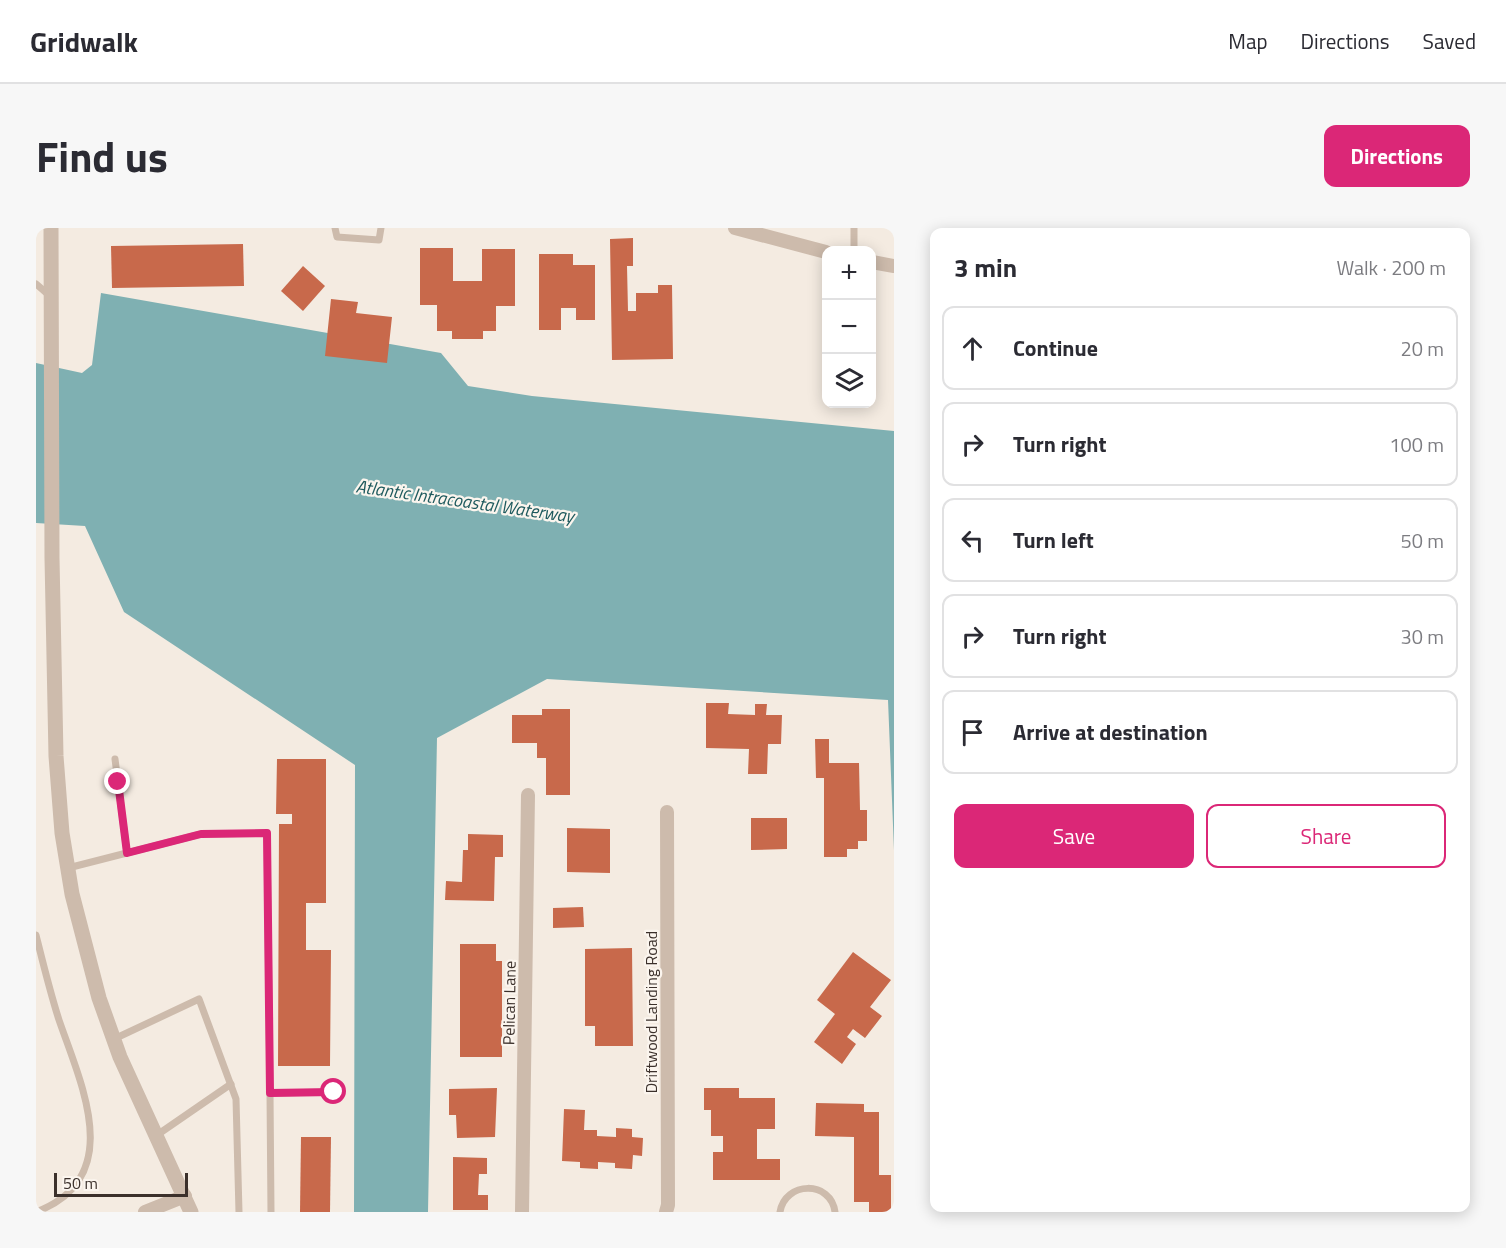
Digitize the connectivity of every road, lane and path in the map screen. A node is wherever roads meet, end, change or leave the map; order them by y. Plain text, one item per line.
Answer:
1 (51, 228) edge
2 (335, 228) edge
3 (381, 228) edge
4 (735, 228) edge
5 (854, 228) edge
6 (854, 246) edge
7 (822, 251) edge
8 (876, 263) edge
9 (894, 266) edge
10 (36, 284) edge
11 (51, 296) junction
12 (115, 759) dead end
13 (528, 795) dead end
14 (667, 812) dead end
15 (127, 853) junction
16 (68, 868) junction
17 (36, 935) edge
18 (114, 1039) junction
19 (231, 1084) junction
20 (334, 1092) dead end
21 (270, 1093) junction
22 (156, 1136) junction
23 (185, 1196) junction
24 (36, 1212) edge
25 (145, 1212) edge
26 (191, 1212) edge
27 (239, 1212) edge
28 (271, 1212) edge
29 (522, 1212) edge
30 (666, 1212) edge
31 (780, 1212) edge
32 (835, 1212) edge

1 - 11 street
2 - 3 lane
4 - 7 street
5 - 6 lane
8 - 9 street
10 - 11 lane
11 - 16 street
12 - 15 lane
13 - 29 street, Pelican Lane
14 - 30 street, Driftwood Landing Road
15 - 16 lane
15 - 21 lane
16 - 18 street
17 - 24 lane
18 - 19 lane
18 - 22 street
19 - 22 lane
19 - 27 lane
20 - 21 lane
21 - 28 lane
22 - 23 street
23 - 25 street
23 - 26 street
31 - 32 lane

